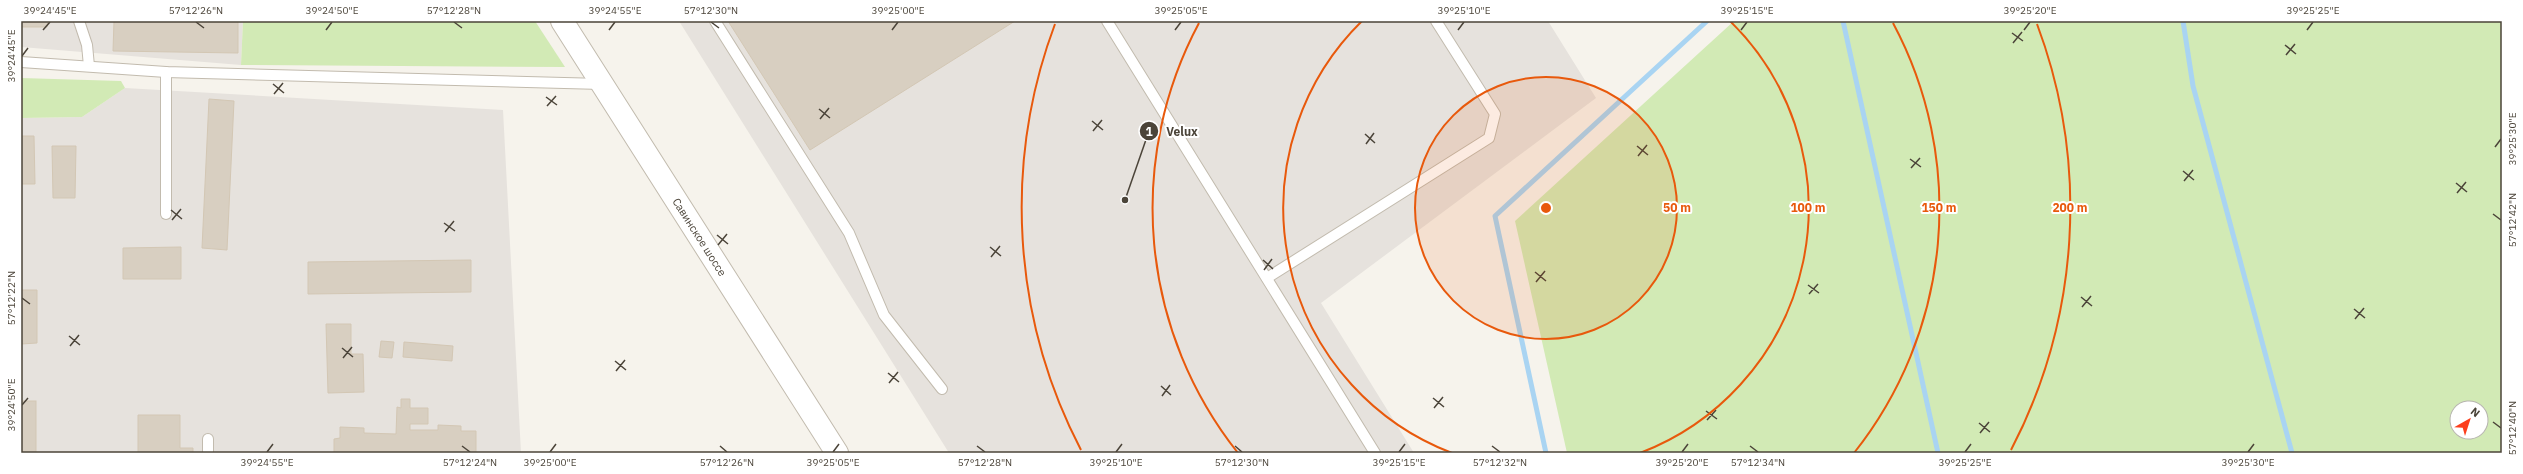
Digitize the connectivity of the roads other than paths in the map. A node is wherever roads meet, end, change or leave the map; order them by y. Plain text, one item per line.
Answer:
1 (79, 21) edge
2 (562, 21) edge
3 (715, 21) edge
4 (1107, 21) edge
5 (1436, 21) edge
6 (21, 62) edge
7 (89, 66) junction
8 (166, 72) junction
9 (602, 84) junction
10 (166, 214) dead end
11 (1267, 278) junction
12 (942, 389) dead end
13 (208, 439) dead end
14 (208, 453) edge
15 (837, 453) edge
16 (1376, 453) edge

1 - 7 lane
2 - 9 street, Савинское шоссе
3 - 12 lane
4 - 11 lane
5 - 11 lane
6 - 7 lane
7 - 8 lane
8 - 9 lane
8 - 10 lane
9 - 15 street, Савинское шоссе
11 - 16 lane
13 - 14 lane

